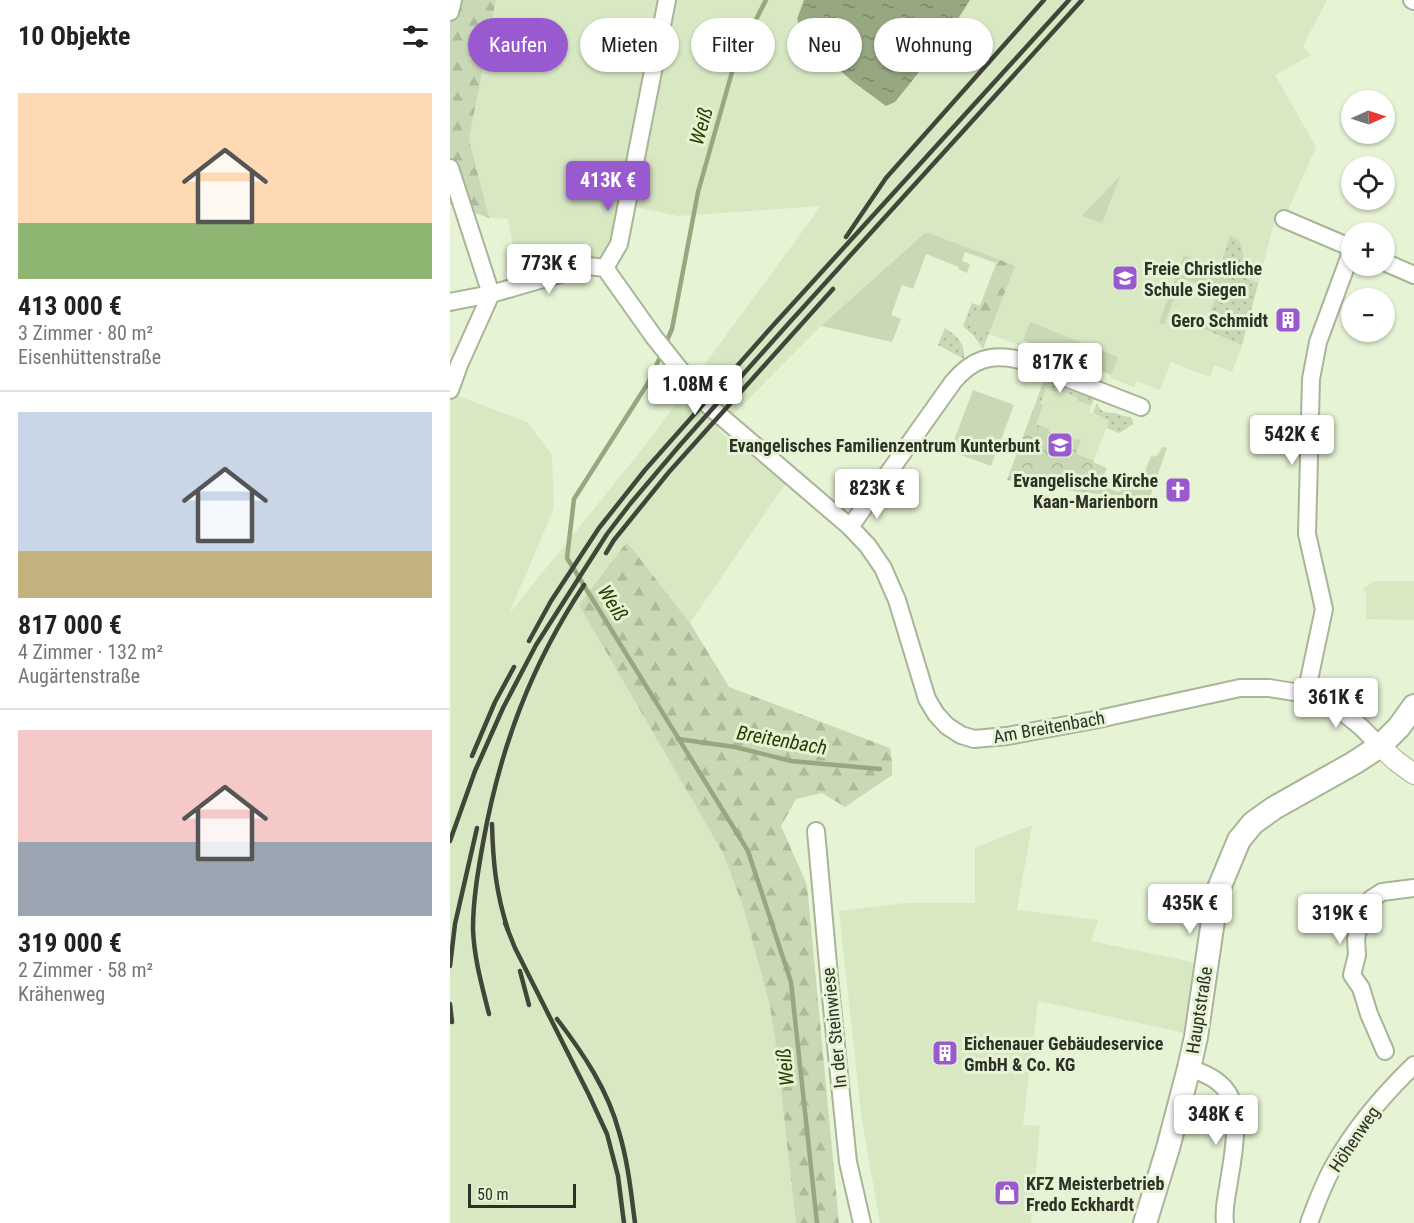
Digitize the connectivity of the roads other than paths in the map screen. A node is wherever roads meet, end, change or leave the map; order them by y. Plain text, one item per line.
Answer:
1 (453, 0) edge
2 (667, 0) edge
3 (450, 12) edge
4 (450, 168) edge
5 (1284, 219) dead end
6 (1341, 244) edge
7 (1395, 267) edge
8 (605, 268) junction
9 (1414, 275) edge
10 (1342, 276) edge
11 (491, 294) junction
12 (450, 302) edge
13 (450, 390) edge
14 (1141, 407) dead end
15 (850, 527) junction
16 (1306, 694) junction
17 (1414, 706) edge
18 (1380, 746) junction
19 (1412, 768) edge
20 (816, 831) dead end
21 (1414, 888) edge
22 (1385, 1051) dead end
23 (1414, 1065) edge
24 (1189, 1068) junction
25 (862, 1223) edge
26 (1145, 1223) edge
27 (1225, 1223) edge
28 (1309, 1223) edge

1 - 3 street
2 - 8 street
4 - 11 street
5 - 6 street
7 - 9 street
8 - 11 street
8 - 15 street, Am Breitenbach
10 - 16 street
11 - 12 street
11 - 13 street
14 - 15 street
15 - 16 street, Am Breitenbach
16 - 18 street, Am Breitenbach
17 - 18 main road, Hauptstraße
18 - 19 street
18 - 24 main road, Hauptstraße
20 - 25 street, In der Steinwiese
21 - 22 street
23 - 28 street, Höhenweg
24 - 26 main road, Hauptstraße
24 - 27 street

